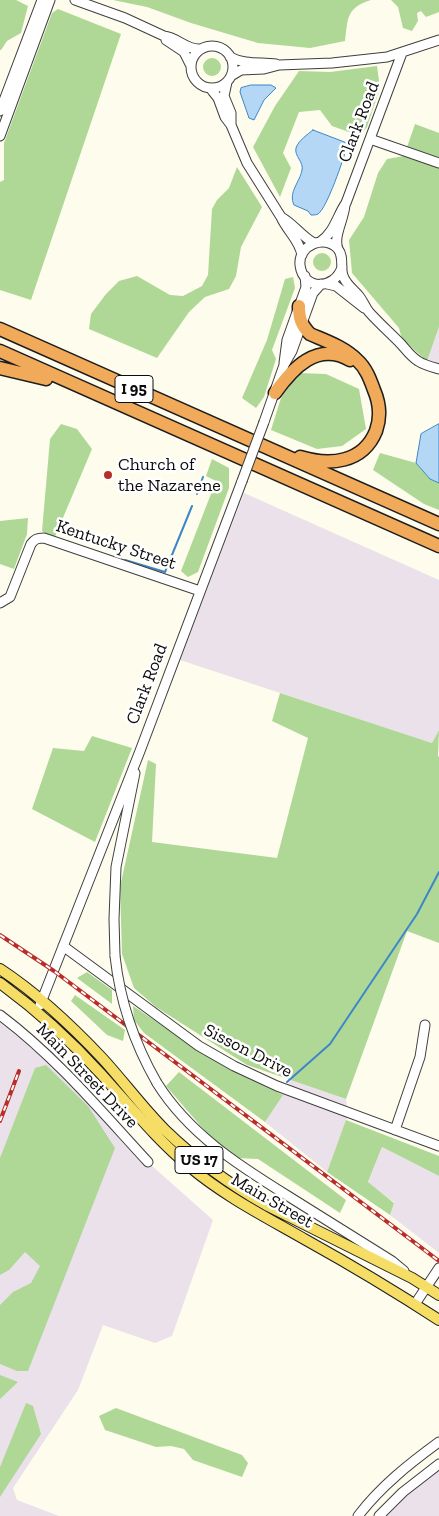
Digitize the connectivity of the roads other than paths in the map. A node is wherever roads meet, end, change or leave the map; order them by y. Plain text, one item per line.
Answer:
1 (42, 0) edge
2 (50, 0) edge
3 (75, 0) edge
4 (164, 36) junction
5 (439, 40) edge
6 (200, 49) junction
7 (402, 53) junction
8 (230, 57) junction
9 (190, 64) junction
10 (278, 65) junction
11 (229, 79) junction
12 (210, 88) junction
13 (0, 111) edge
14 (231, 125) junction
15 (0, 136) edge
16 (370, 139) junction
17 (439, 163) edge
18 (346, 203) junction
19 (281, 217) junction
20 (317, 242) junction
21 (338, 249) junction
22 (302, 255) junction
23 (342, 266) junction
24 (305, 276) junction
25 (324, 284) junction
26 (299, 306) junction
27 (368, 311) junction
28 (302, 324) junction
29 (0, 329) edge
30 (0, 351) edge
31 (284, 365) junction
32 (0, 368) edge
33 (439, 369) edge
34 (368, 375) junction
35 (87, 390) junction
36 (275, 394) junction
37 (268, 449) junction
38 (439, 524) edge
39 (439, 546) edge
40 (200, 591) junction
41 (0, 603) edge
42 (140, 751) junction
43 (64, 946) junction
44 (0, 969) edge
45 (0, 983) edge
46 (42, 1001) junction
47 (37, 1012) junction
48 (0, 1015) edge
49 (425, 1025) dead end
50 (395, 1130) junction
51 (439, 1146) edge
52 (148, 1162) dead end
53 (439, 1268) edge
54 (412, 1278) junction
55 (426, 1286) junction
56 (439, 1296) edge
57 (415, 1304) junction
58 (439, 1320) edge
59 (439, 1442) edge
60 (439, 1464) edge
61 (358, 1516) edge
62 (380, 1516) edge

1 - 13 street
2 - 15 street
3 - 4 street
4 - 6 street
4 - 9 street
5 - 7 street
6 - 8 street
6 - 9 street
7 - 10 street
7 - 16 street, Clark Road
8 - 10 street
8 - 11 street
9 - 12 street
10 - 11 street
11 - 12 street
11 - 14 street
12 - 14 street
14 - 19 street
16 - 17 street
16 - 18 street, Clark Road
18 - 20 street, Clark Road
18 - 21 street, Clark Road
19 - 20 street
19 - 22 street
20 - 21 street
20 - 22 street
21 - 23 street
22 - 24 street
23 - 25 street
23 - 27 street
24 - 25 street
24 - 26 street, Clark Road
25 - 27 street
25 - 28 street, Clark Road
26 - 28 highway
26 - 31 street, Clark Road
27 - 33 street
28 - 31 street, Clark Road
28 - 34 highway
29 - 37 highway, I 95
30 - 35 highway, I 95
31 - 36 street, Clark Road
32 - 35 highway
34 - 36 highway
34 - 37 highway
35 - 39 highway, I 95
36 - 40 street, Clark Road, bridge
37 - 38 highway, I 95
40 - 41 street, Kentucky Street
40 - 42 street, Clark Road
42 - 43 street, Clark Road
42 - 54 street, bridge
43 - 46 street, Clark Road
43 - 50 street, Sisson Drive
44 - 46 main road, Main Street / US 17
45 - 47 main road, Main Street / US 17
46 - 47 street, Clark Road
46 - 54 main road, Main Street / US 17
47 - 57 main road, Main Street / US 17
48 - 52 street, Main Street Drive
49 - 50 street
50 - 51 street, Sisson Drive
53 - 55 street
54 - 55 main road, Main Street / US 17
55 - 56 main road, Main Street / US 17
55 - 57 street
57 - 58 main road, Main Street / US 17
59 - 61 street
60 - 62 street

